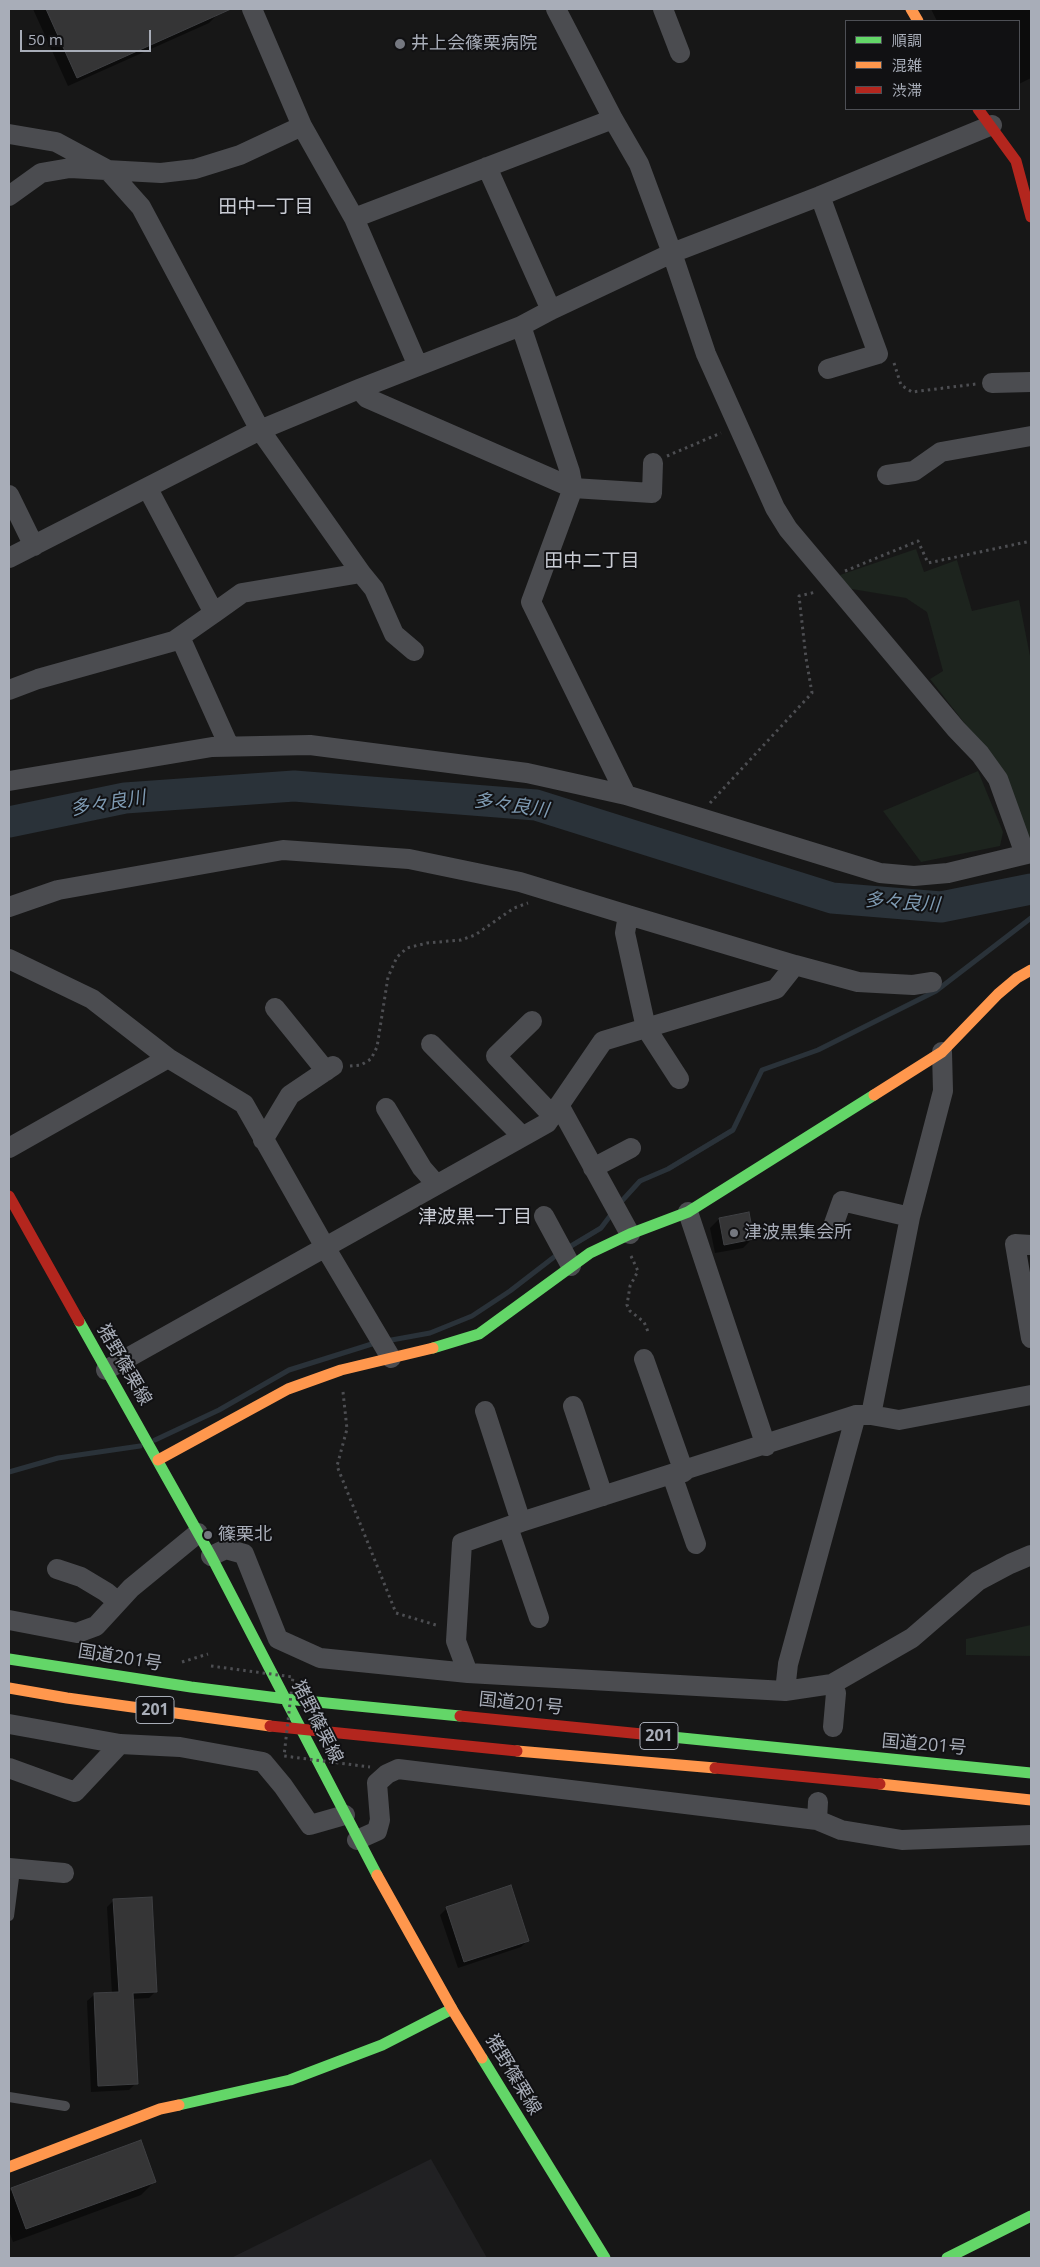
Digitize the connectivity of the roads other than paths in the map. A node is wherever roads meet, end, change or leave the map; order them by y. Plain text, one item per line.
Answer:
1 (252, 9) edge
2 (663, 9) edge
3 (911, 9) edge
4 (561, 10) edge
5 (917, 20) edge
6 (680, 54) dead end
7 (979, 110) edge
8 (613, 119) junction
9 (992, 125) junction
10 (302, 126) junction
11 (9, 134) edge
12 (487, 167) junction
13 (108, 170) junction
14 (9, 196) edge
15 (820, 196) junction
16 (1031, 217) edge
17 (354, 218) junction
18 (672, 253) junction
19 (551, 310) junction
20 (521, 326) junction
21 (418, 366) junction
22 (828, 369) dead end
23 (1031, 382) edge
24 (992, 383) road end
25 (359, 389) junction
26 (260, 430) junction
27 (1031, 436) edge
28 (653, 463) road end
29 (887, 475) dead end
30 (573, 488) junction
31 (148, 489) junction
32 (9, 495) edge
33 (34, 546) junction
34 (9, 558) edge
35 (361, 573) junction
36 (214, 613) junction
37 (180, 637) junction
38 (414, 652) dead end
39 (9, 690) edge
40 (229, 746) junction
41 (9, 781) edge
42 (626, 794) junction
43 (1028, 854) edge
44 (9, 907) edge
45 (628, 915) junction
46 (9, 959) edge
47 (794, 966) junction
48 (1031, 970) edge
49 (932, 982) dead end
50 (274, 1008) dead end
51 (532, 1020) dead end
52 (646, 1028) junction
53 (431, 1044) dead end
54 (942, 1052) junction
55 (168, 1058) junction
56 (679, 1079) dead end
57 (386, 1108) dead end
58 (555, 1110) junction
59 (522, 1136) junction
60 (264, 1140) junction
61 (9, 1148) edge
62 (631, 1148) dead end
63 (593, 1168) junction
64 (436, 1184) junction
65 (9, 1196) edge
66 (688, 1212) junction
67 (544, 1216) dead end
68 (910, 1217) junction
69 (832, 1229) dead end
70 (626, 1236) junction
71 (1031, 1245) edge
72 (324, 1247) junction
73 (571, 1266) junction
74 (1031, 1338) edge
75 (391, 1358) junction
76 (644, 1359) dead end
77 (106, 1370) junction
78 (1031, 1395) edge
79 (573, 1406) dead end
80 (485, 1411) dead end
81 (864, 1415) junction
82 (766, 1446) junction
83 (158, 1460) junction
84 (678, 1473) junction
85 (604, 1496) junction
86 (515, 1524) junction
87 (198, 1533) junction
88 (696, 1544) dead end
89 (1031, 1555) edge
90 (211, 1556) junction
91 (57, 1569) dead end
92 (118, 1602) junction
93 (539, 1618) dead end
94 (9, 1620) edge
95 (9, 1658) edge
96 (468, 1674) junction
97 (832, 1684) junction
98 (9, 1688) edge
99 (786, 1691) junction
100 (286, 1699) junction
101 (9, 1724) edge
102 (833, 1728) dead end
103 (302, 1730) junction
104 (120, 1744) junction
105 (9, 1768) edge
106 (1031, 1773) edge
107 (1031, 1800) edge
108 (345, 1815) junction
109 (1031, 1834) edge
110 (357, 1840) junction
111 (12, 1869) edge
112 (64, 1872) dead end
113 (9, 1916) edge
114 (452, 2009) junction
115 (9, 2097) edge
116 (65, 2106) dead end
117 (9, 2167) edge
118 (1031, 2216) edge
119 (605, 2258) edge
120 (947, 2258) edge

1 - 10 street
2 - 6 street
3 - 5 main road
4 - 8 street
7 - 9 main road
8 - 12 street
8 - 18 street
9 - 15 street
9 - 16 main road
10 - 13 street
10 - 17 street
11 - 13 street
12 - 17 street
12 - 19 street
13 - 14 street
13 - 26 street
15 - 18 street
15 - 22 street
17 - 21 street
18 - 19 street
18 - 43 street
19 - 20 street
20 - 21 street
20 - 30 street
21 - 25 street
23 - 24 street
25 - 26 street
25 - 30 street
26 - 31 street
26 - 35 street
27 - 29 street
28 - 30 street
30 - 42 street
31 - 33 street
31 - 36 street
32 - 33 street
33 - 34 street
35 - 36 street
35 - 38 street
36 - 37 street
37 - 39 street
37 - 40 street
40 - 41 street
40 - 42 street
42 - 43 street
44 - 45 street
45 - 47 street
45 - 52 street
46 - 55 street
47 - 49 street
47 - 52 street
48 - 54 main road
50 - 60 street
51 - 58 street
52 - 56 street
52 - 58 street
53 - 59 street
54 - 66 main road
54 - 68 street
55 - 60 street
55 - 61 street
57 - 64 street
58 - 59 street
58 - 63 street
59 - 64 street
60 - 72 street
62 - 63 street
63 - 70 street
64 - 72 street
65 - 77 main road, 猪野篠栗線
66 - 70 main road
66 - 82 street
67 - 73 street
68 - 69 street
68 - 81 street
70 - 73 main road
71 - 74 street
72 - 75 street
72 - 77 street
73 - 75 main road
75 - 83 main road
76 - 84 street
77 - 83 main road, 猪野篠栗線
78 - 81 street
79 - 85 street
80 - 86 street
81 - 82 street
81 - 99 street
82 - 84 street
83 - 87 main road, 猪野篠栗線
84 - 85 street
84 - 88 street
85 - 86 street
86 - 93 street
86 - 96 street
87 - 90 main road, 猪野篠栗線
87 - 92 street
89 - 97 street
90 - 96 street
90 - 100 main road, 猪野篠栗線
91 - 92 street
92 - 94 street
95 - 100 main road, 国道201号 / 201
96 - 99 street
97 - 99 street
97 - 102 street
98 - 103 main road, 201
100 - 103 main road, 猪野篠栗線
100 - 106 main road, 国道201号 / 201
101 - 104 street
103 - 107 main road, 201
103 - 108 main road, 猪野篠栗線
104 - 105 street
104 - 108 street
108 - 110 main road, 猪野篠栗線
109 - 110 street
110 - 114 main road, 猪野篠栗線
111 - 112 street
111 - 113 lane
114 - 117 main road
114 - 119 main road, 猪野篠栗線
115 - 116 lane
118 - 120 main road

